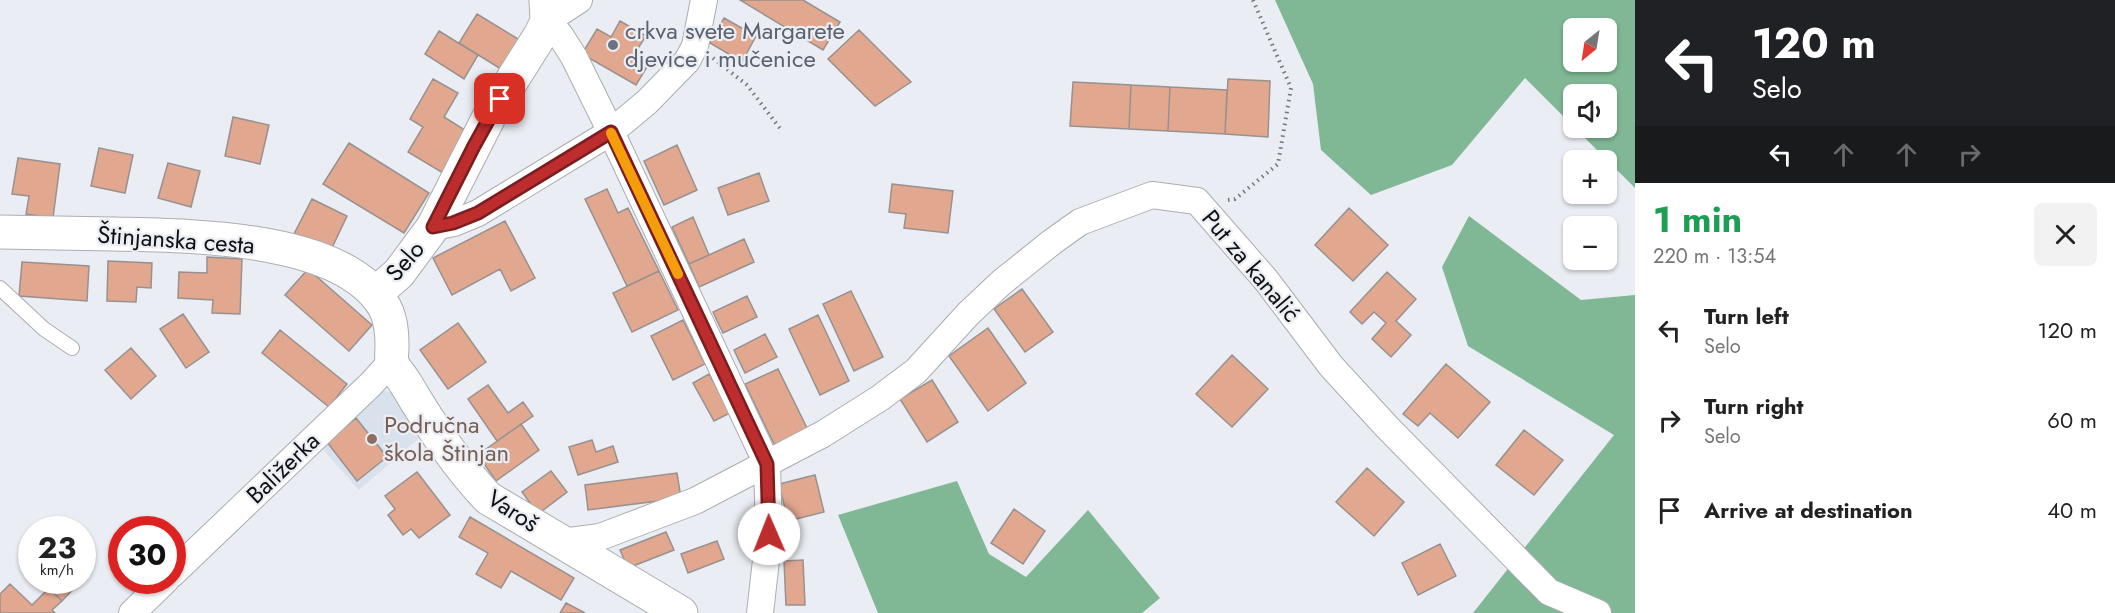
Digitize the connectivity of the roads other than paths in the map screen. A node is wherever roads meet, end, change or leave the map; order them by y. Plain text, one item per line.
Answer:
1 (579, 0) edge
2 (704, 0) edge
3 (546, 11) edge
4 (611, 132) junction
5 (433, 227) junction
6 (0, 232) edge
7 (0, 288) edge
8 (375, 294) junction
9 (72, 348) dead end
10 (392, 361) junction
11 (767, 464) junction
12 (562, 542) junction
13 (186, 561) edge
14 (152, 594) edge
15 (132, 613) edge
16 (681, 613) edge
17 (760, 613) edge
18 (1598, 613) edge

1 - 3 street, Selo
2 - 4 street, Selo
3 - 4 street
3 - 5 main road, Selo
4 - 5 street, Selo
4 - 11 street
5 - 8 main road, Selo
6 - 8 main road, Štinjanska cesta
7 - 9 lane
8 - 10 main road, Selo
10 - 12 main road, Varoš
10 - 13 street, Baližerka
11 - 12 street, Put za kanalić
11 - 17 street
11 - 18 street, Put za kanalić
12 - 16 main road, Varoš
14 - 15 street

